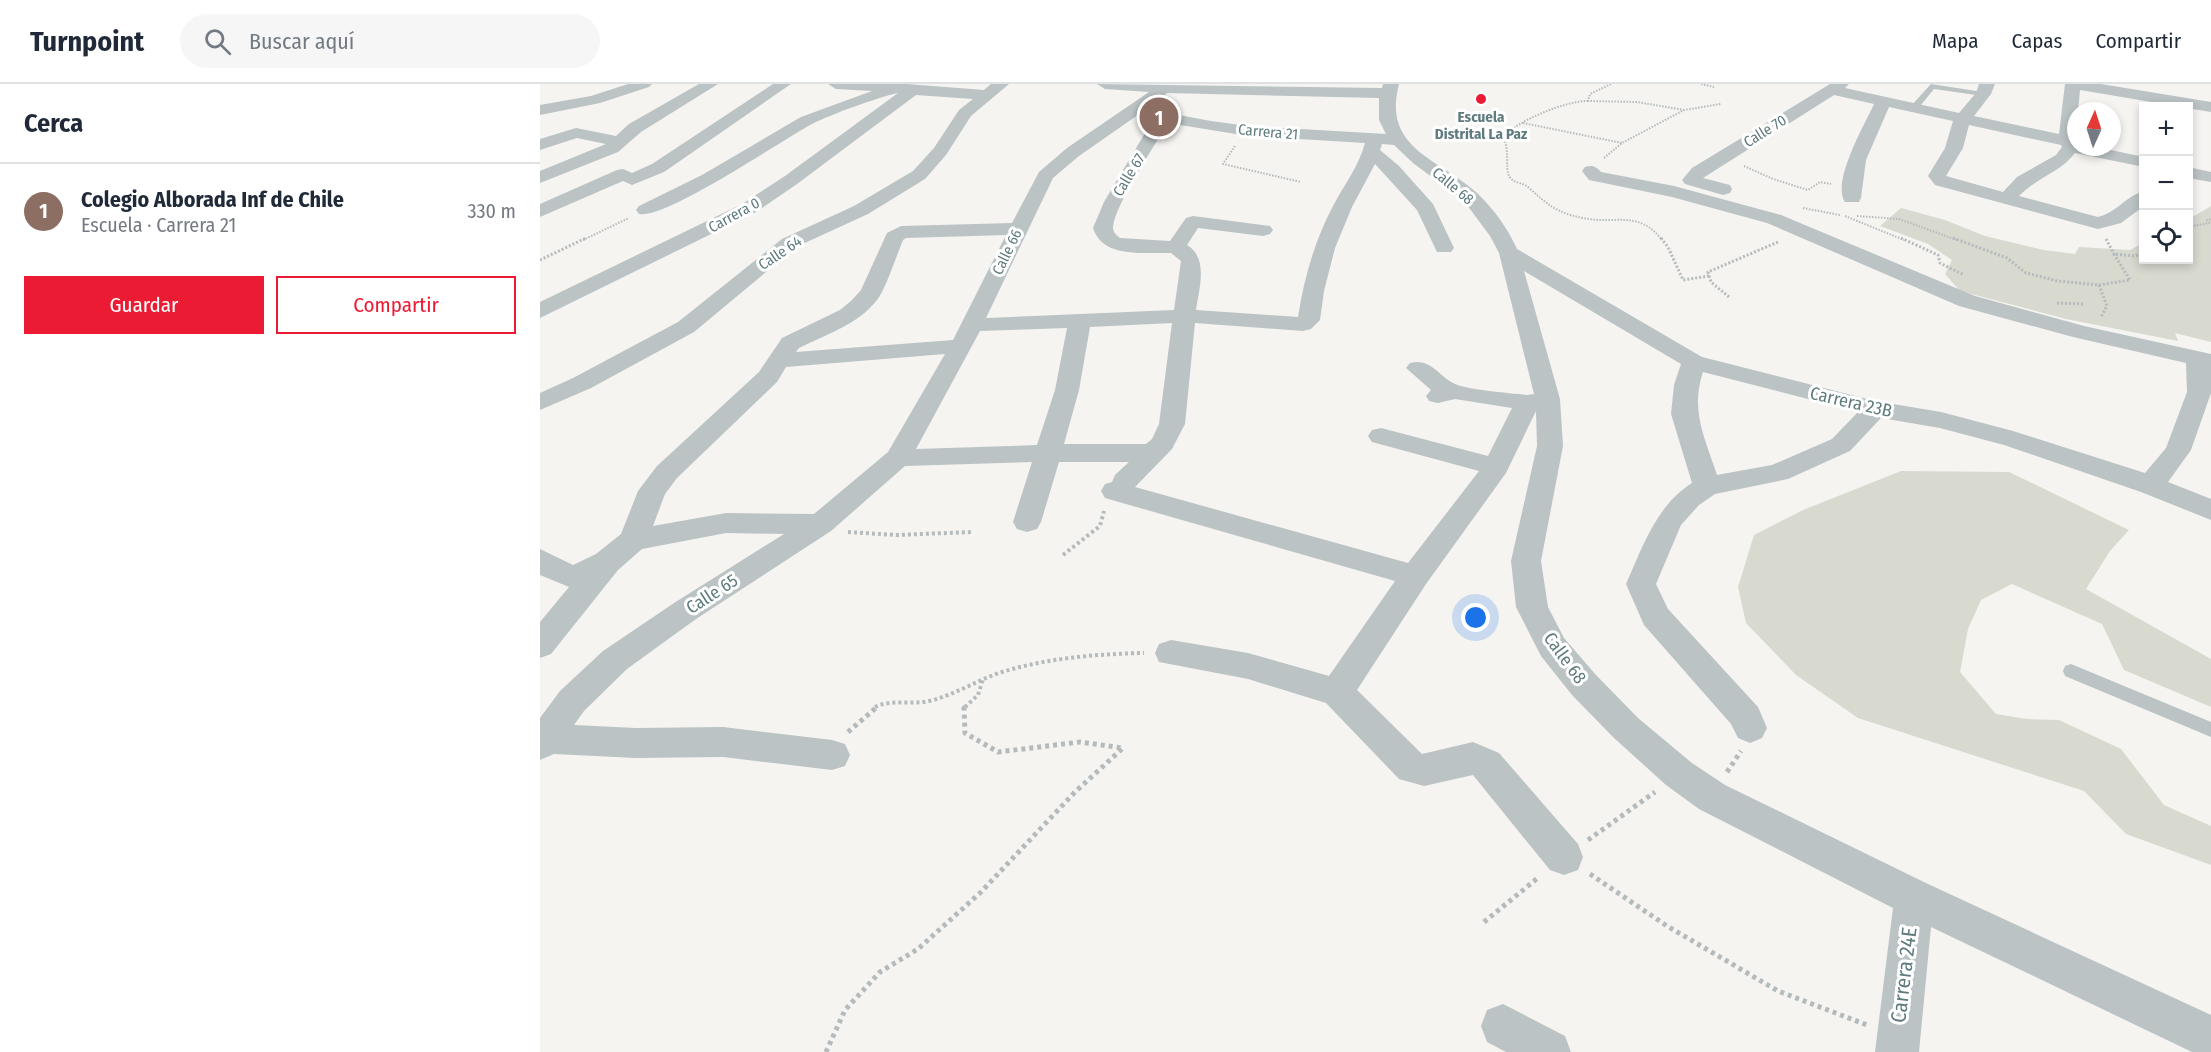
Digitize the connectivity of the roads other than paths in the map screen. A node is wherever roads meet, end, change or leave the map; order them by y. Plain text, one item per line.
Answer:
1 (644, 84) edge
2 (710, 84) edge
3 (783, 84) edge
4 (836, 84) edge
5 (1001, 84) edge
6 (1106, 84) edge
7 (2073, 84) edge
8 (1267, 87) edge
9 (1837, 87) edge
10 (901, 88) edge
11 (1163, 88) junction
12 (1389, 88) edge
13 (1985, 89) edge
14 (985, 95) junction
15 (1883, 102) junction
16 (2072, 102) edge
17 (2160, 102) edge
18 (1146, 103) junction
19 (2193, 105) edge
20 (2211, 107) edge
21 (1913, 109) junction
22 (540, 110) edge
23 (1163, 117) junction
24 (1962, 120) junction
25 (1397, 140) junction
26 (621, 142) junction
27 (2067, 144) edge
28 (540, 145) edge
29 (1373, 146) junction
30 (2067, 148) edge
31 (599, 153) junction
32 (2119, 156) edge
33 (2139, 161) edge
34 (1590, 171) road end
35 (2193, 173) edge
36 (627, 177) junction
37 (2211, 177) edge
38 (540, 178) edge
39 (1852, 194) road end
40 (2006, 199) junction
41 (666, 201) junction
42 (2139, 201) edge
43 (1800, 208) road end
44 (540, 211) edge
45 (1018, 229) junction
46 (1263, 230) dead end
47 (690, 239) junction
48 (1176, 247) junction
49 (1444, 248) dead end
50 (1509, 253) junction
51 (540, 311) edge
52 (1185, 316) junction
53 (1080, 319) junction
54 (971, 325) junction
55 (961, 346) junction
56 (2204, 360) edge
57 (777, 361) junction
58 (1694, 362) junction
59 (1464, 367) dead end
60 (1418, 368) dead end
61 (1447, 393) junction
62 (1537, 401) junction
63 (540, 402) edge
64 (1875, 409) junction
65 (1381, 436) dead end
66 (1049, 453) junction
67 (1153, 453) junction
68 (898, 458) junction
69 (1496, 467) junction
70 (2151, 485) junction
71 (1707, 486) junction
72 (2211, 510) edge
73 (1027, 522) dead end
74 (821, 524) junction
75 (633, 540) junction
76 (540, 560) edge
77 (608, 562) junction
78 (1415, 576) junction
79 (540, 645) edge
80 (1171, 653) road end
81 (2071, 671) dead end
82 (1337, 692) junction
83 (1750, 728) road end
84 (2211, 730) edge
85 (542, 741) edge
86 (832, 755) road end
87 (1564, 857) road end
88 (1914, 898) junction
89 (1503, 1026) dead end
90 (2211, 1038) edge
91 (1897, 1044) edge
92 (1548, 1052) edge

1 - 22 street
2 - 26 street
3 - 36 street
4 - 10 street
5 - 14 street, Calle 64
6 - 11 street
7 - 16 street
7 - 17 street
8 - 11 street
8 - 12 street
9 - 15 street
9 - 43 street, Calle 70
10 - 14 street
10 - 41 street
10 - 47 street, Carrera 0
11 - 18 street, Calle 66
12 - 25 street
13 - 21 lane
13 - 24 street
14 - 63 street, Calle 64
15 - 21 street
15 - 39 street
18 - 23 street
18 - 45 street, Calle 66
19 - 20 street
21 - 24 street
23 - 29 street, Carrera 21
23 - 48 street, Calle 67
24 - 27 street
24 - 40 street
25 - 29 street, Carrera 21
25 - 50 street, Calle 68
26 - 28 street
26 - 31 street
29 - 49 street
29 - 52 street
30 - 40 street
31 - 36 street
31 - 38 street
32 - 33 street
34 - 56 street
35 - 37 street
36 - 41 street
36 - 44 street
40 - 42 street
41 - 47 street
45 - 54 street, Calle 66
45 - 57 street
46 - 48 street
47 - 51 street, Carrera 0
48 - 52 street
50 - 58 street, Carrera 23B
50 - 62 street, Calle 68
52 - 53 street
52 - 67 street
53 - 54 street
53 - 66 street
54 - 55 street, Calle 66
55 - 57 street
55 - 68 street, Calle 66
56 - 70 street
57 - 75 street
58 - 64 street, Carrera 23B
58 - 71 street
59 - 61 street
60 - 61 street
61 - 62 street
62 - 69 street
62 - 88 street, Calle 68
64 - 70 street, Carrera 23B
64 - 71 street
65 - 69 street
66 - 67 street
66 - 68 street
66 - 73 street
67 - 78 street
68 - 74 street, Calle 65
69 - 78 street
70 - 72 street, Carrera 23B
71 - 83 street
74 - 75 street
74 - 85 street, Calle 65
75 - 77 street
76 - 77 street
77 - 79 street
78 - 82 street
80 - 82 street
81 - 84 lane
82 - 87 street
85 - 86 street
88 - 90 street, Calle 68
88 - 91 street, Carrera 24E
89 - 92 street

